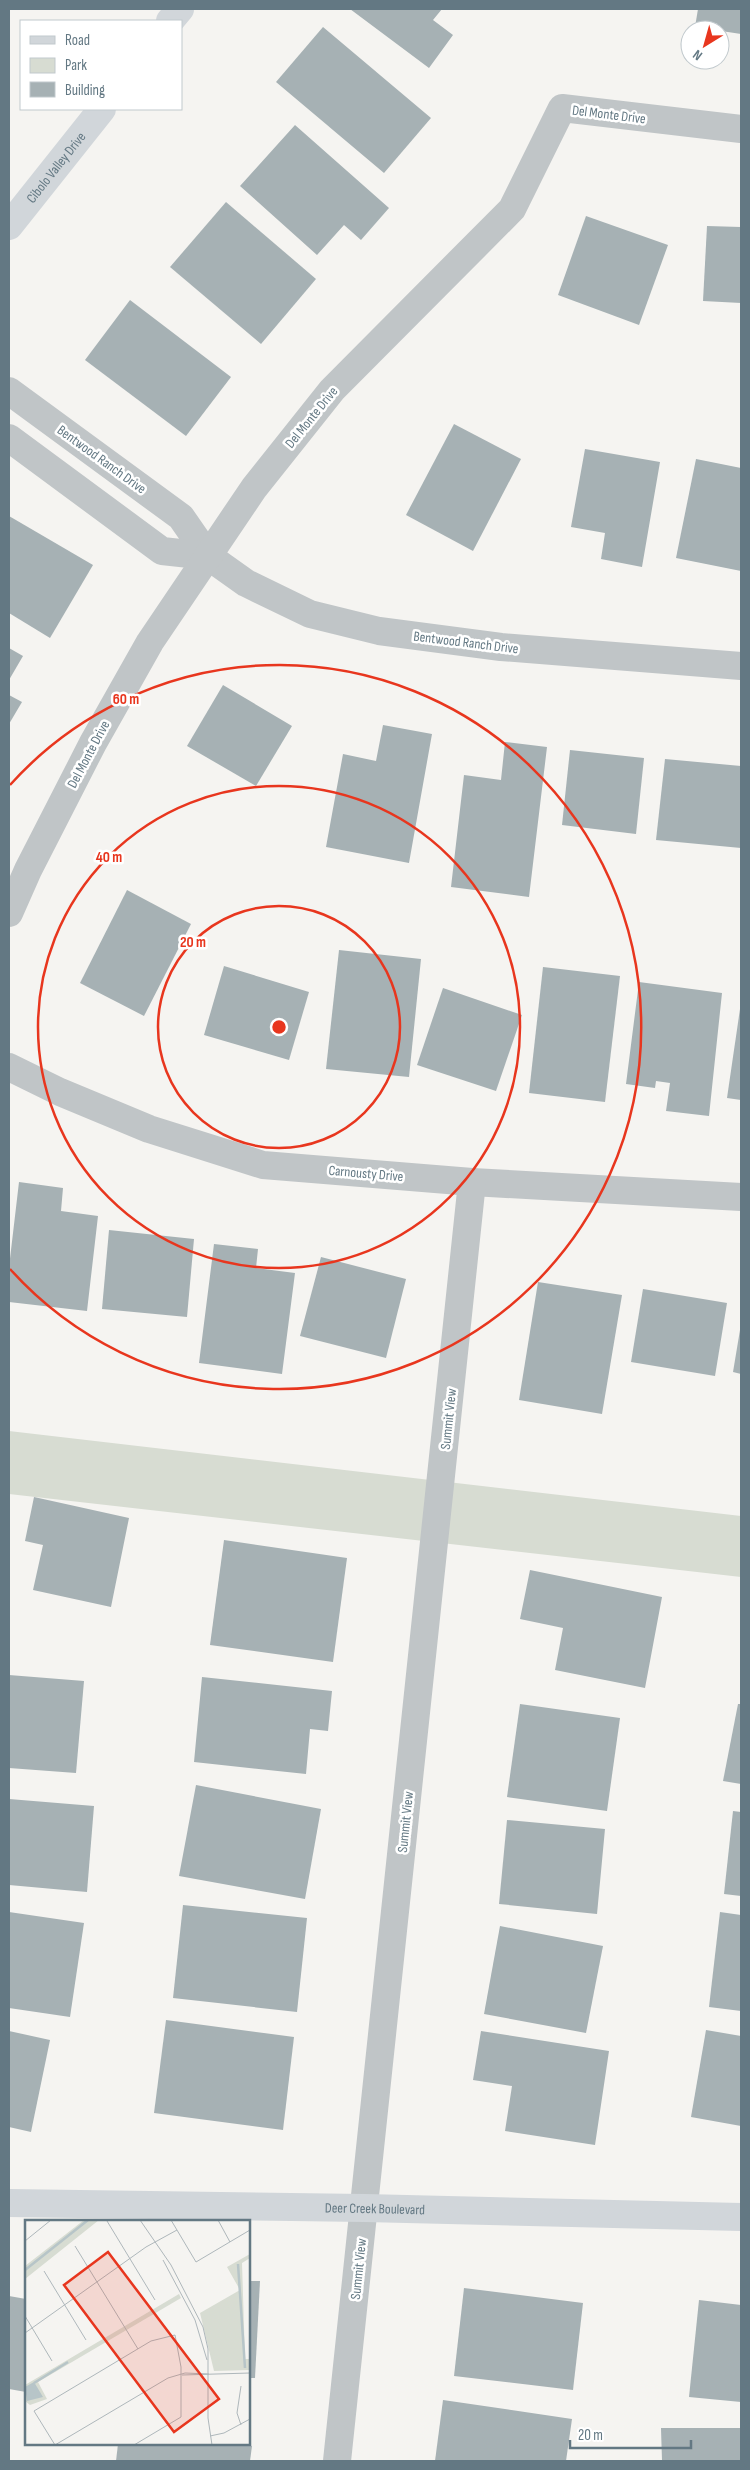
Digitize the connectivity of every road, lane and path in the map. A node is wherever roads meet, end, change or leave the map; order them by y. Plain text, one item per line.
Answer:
1 (180, 9) edge
2 (171, 20) edge
3 (101, 110) edge
4 (741, 129) edge
5 (9, 226) edge
6 (9, 391) edge
7 (9, 438) edge
8 (208, 556) junction
9 (741, 666) edge
10 (9, 913) edge
11 (9, 1066) edge
12 (472, 1182) junction
13 (741, 1197) edge
14 (9, 2203) edge
15 (365, 2208) junction
16 (741, 2217) edge
17 (337, 2461) edge

1 - 2 street
3 - 5 street, Cibolo Valley Drive
4 - 8 street, Del Monte Drive
6 - 8 street, Bentwood Ranch Drive
7 - 8 street, Bentwood Ranch Drive
8 - 9 street, Bentwood Ranch Drive
8 - 10 street, Del Monte Drive
11 - 12 street, Carnousty Drive
12 - 13 street, Carnousty Drive
12 - 15 street, Summit View
14 - 15 street, Deer Creek Boulevard
15 - 16 street, Deer Creek Boulevard
15 - 17 street, Summit View

